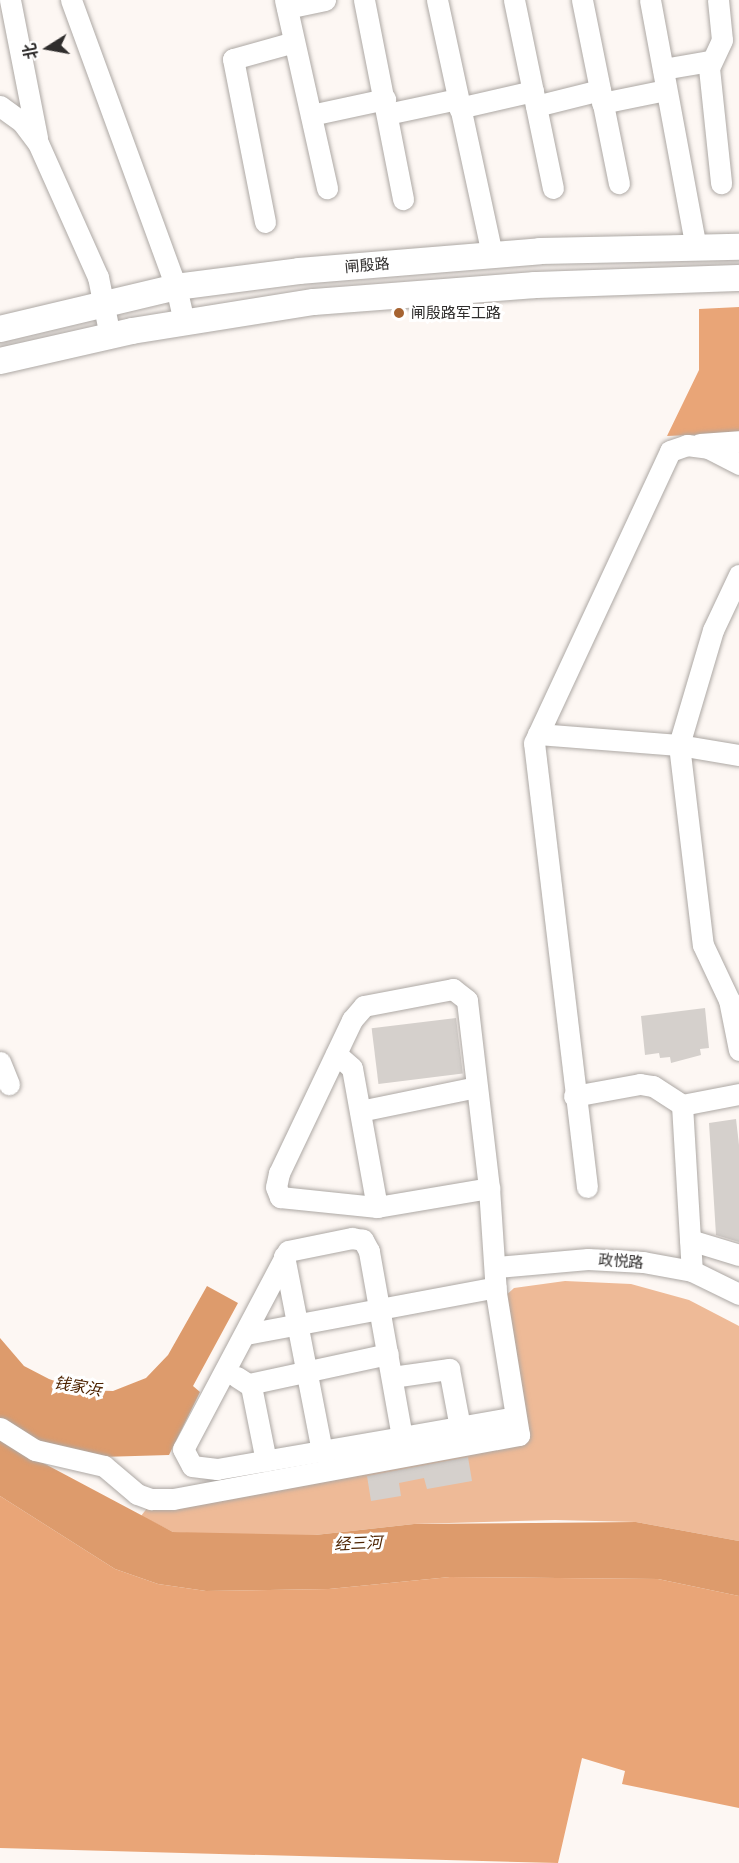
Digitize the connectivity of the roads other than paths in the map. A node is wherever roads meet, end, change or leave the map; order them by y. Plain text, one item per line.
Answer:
1 (10, 0) edge
2 (71, 0) edge
3 (325, 0) edge
4 (364, 0) edge
5 (437, 0) edge
6 (514, 0) edge
7 (582, 0) edge
8 (650, 0) edge
9 (717, 0) edge
10 (286, 4) edge
11 (294, 42) junction
12 (723, 50) edge
13 (663, 69) junction
14 (666, 90) junction
15 (601, 96) junction
16 (534, 98) junction
17 (458, 103) junction
18 (0, 106) edge
19 (386, 106) junction
20 (311, 115) junction
21 (38, 143) junction
22 (619, 183) dead end
23 (722, 183) dead end
24 (327, 188) dead end
25 (553, 188) dead end
26 (403, 199) dead end
27 (265, 222) dead end
28 (696, 248) junction
29 (739, 248) edge
30 (492, 255) junction
31 (739, 278) edge
32 (176, 287) junction
33 (105, 303) junction
34 (184, 322) junction
35 (0, 329) edge
36 (110, 336) junction
37 (0, 361) edge
38 (739, 441) edge
39 (687, 445) junction
40 (739, 464) edge
41 (739, 575) edge
42 (538, 734) junction
43 (679, 745) junction
44 (739, 755) edge
45 (739, 1050) edge
46 (336, 1054) junction
47 (0, 1062) edge
48 (9, 1084) dead end
49 (477, 1087) junction
50 (739, 1094) edge
51 (574, 1096) junction
52 (682, 1105) junction
53 (360, 1111) junction
54 (586, 1187) dead end
55 (489, 1188) junction
56 (377, 1207) junction
57 (690, 1240) junction
58 (739, 1255) edge
59 (284, 1256) junction
60 (692, 1271) junction
61 (496, 1277) junction
62 (739, 1294) edge
63 (381, 1310) junction
64 (299, 1325) junction
65 (246, 1334) junction
66 (388, 1354) junction
67 (308, 1371) junction
68 (225, 1372) junction
69 (392, 1377) junction
70 (249, 1384) junction
71 (506, 1419) dead end
72 (460, 1427) junction
73 (0, 1428) edge
74 (402, 1437) junction
75 (322, 1451) junction
76 (266, 1461) junction

1 - 21 street
2 - 32 street
3 - 10 street
4 - 19 street
5 - 17 street
6 - 16 street
7 - 15 street
8 - 13 street
9 - 12 street
10 - 11 street
11 - 20 street
11 - 27 street
12 - 13 street
12 - 23 street
13 - 14 street
14 - 15 street
14 - 28 street
15 - 16 street
15 - 22 street
16 - 17 street
16 - 25 street
17 - 19 street
17 - 30 street
18 - 21 street
19 - 20 street
19 - 26 street
20 - 24 street
21 - 33 street
28 - 29 main road, 闸殷路
28 - 30 main road, 闸殷路
30 - 32 main road, 闸殷路
31 - 34 main road, 闸殷路
32 - 33 main road, 闸殷路
32 - 34 street
33 - 35 main road, 闸殷路
33 - 36 street
34 - 36 main road, 闸殷路
36 - 37 main road, 闸殷路
38 - 39 street
39 - 40 street
39 - 42 street
41 - 43 street
42 - 43 street
42 - 51 street
43 - 44 street
43 - 45 street
46 - 49 street
46 - 53 street
46 - 56 street
47 - 48 street
49 - 53 street
49 - 55 street
50 - 52 street
51 - 52 street
51 - 54 street
52 - 57 street
53 - 56 street
55 - 56 street
55 - 61 street
57 - 58 street
57 - 60 street
59 - 63 street
59 - 64 street
59 - 65 street
60 - 61 street, 政悦路
60 - 62 street, 政悦路
61 - 63 street, 政悦路
61 - 73 street
63 - 64 street, 政悦路
63 - 66 street
64 - 65 street, 政悦路
64 - 67 street
65 - 68 street
66 - 67 street
66 - 69 street
67 - 70 street
67 - 75 street
68 - 70 street
68 - 76 street
69 - 72 street
69 - 74 street
70 - 76 street
71 - 72 street
72 - 74 street
74 - 75 street
75 - 76 street

